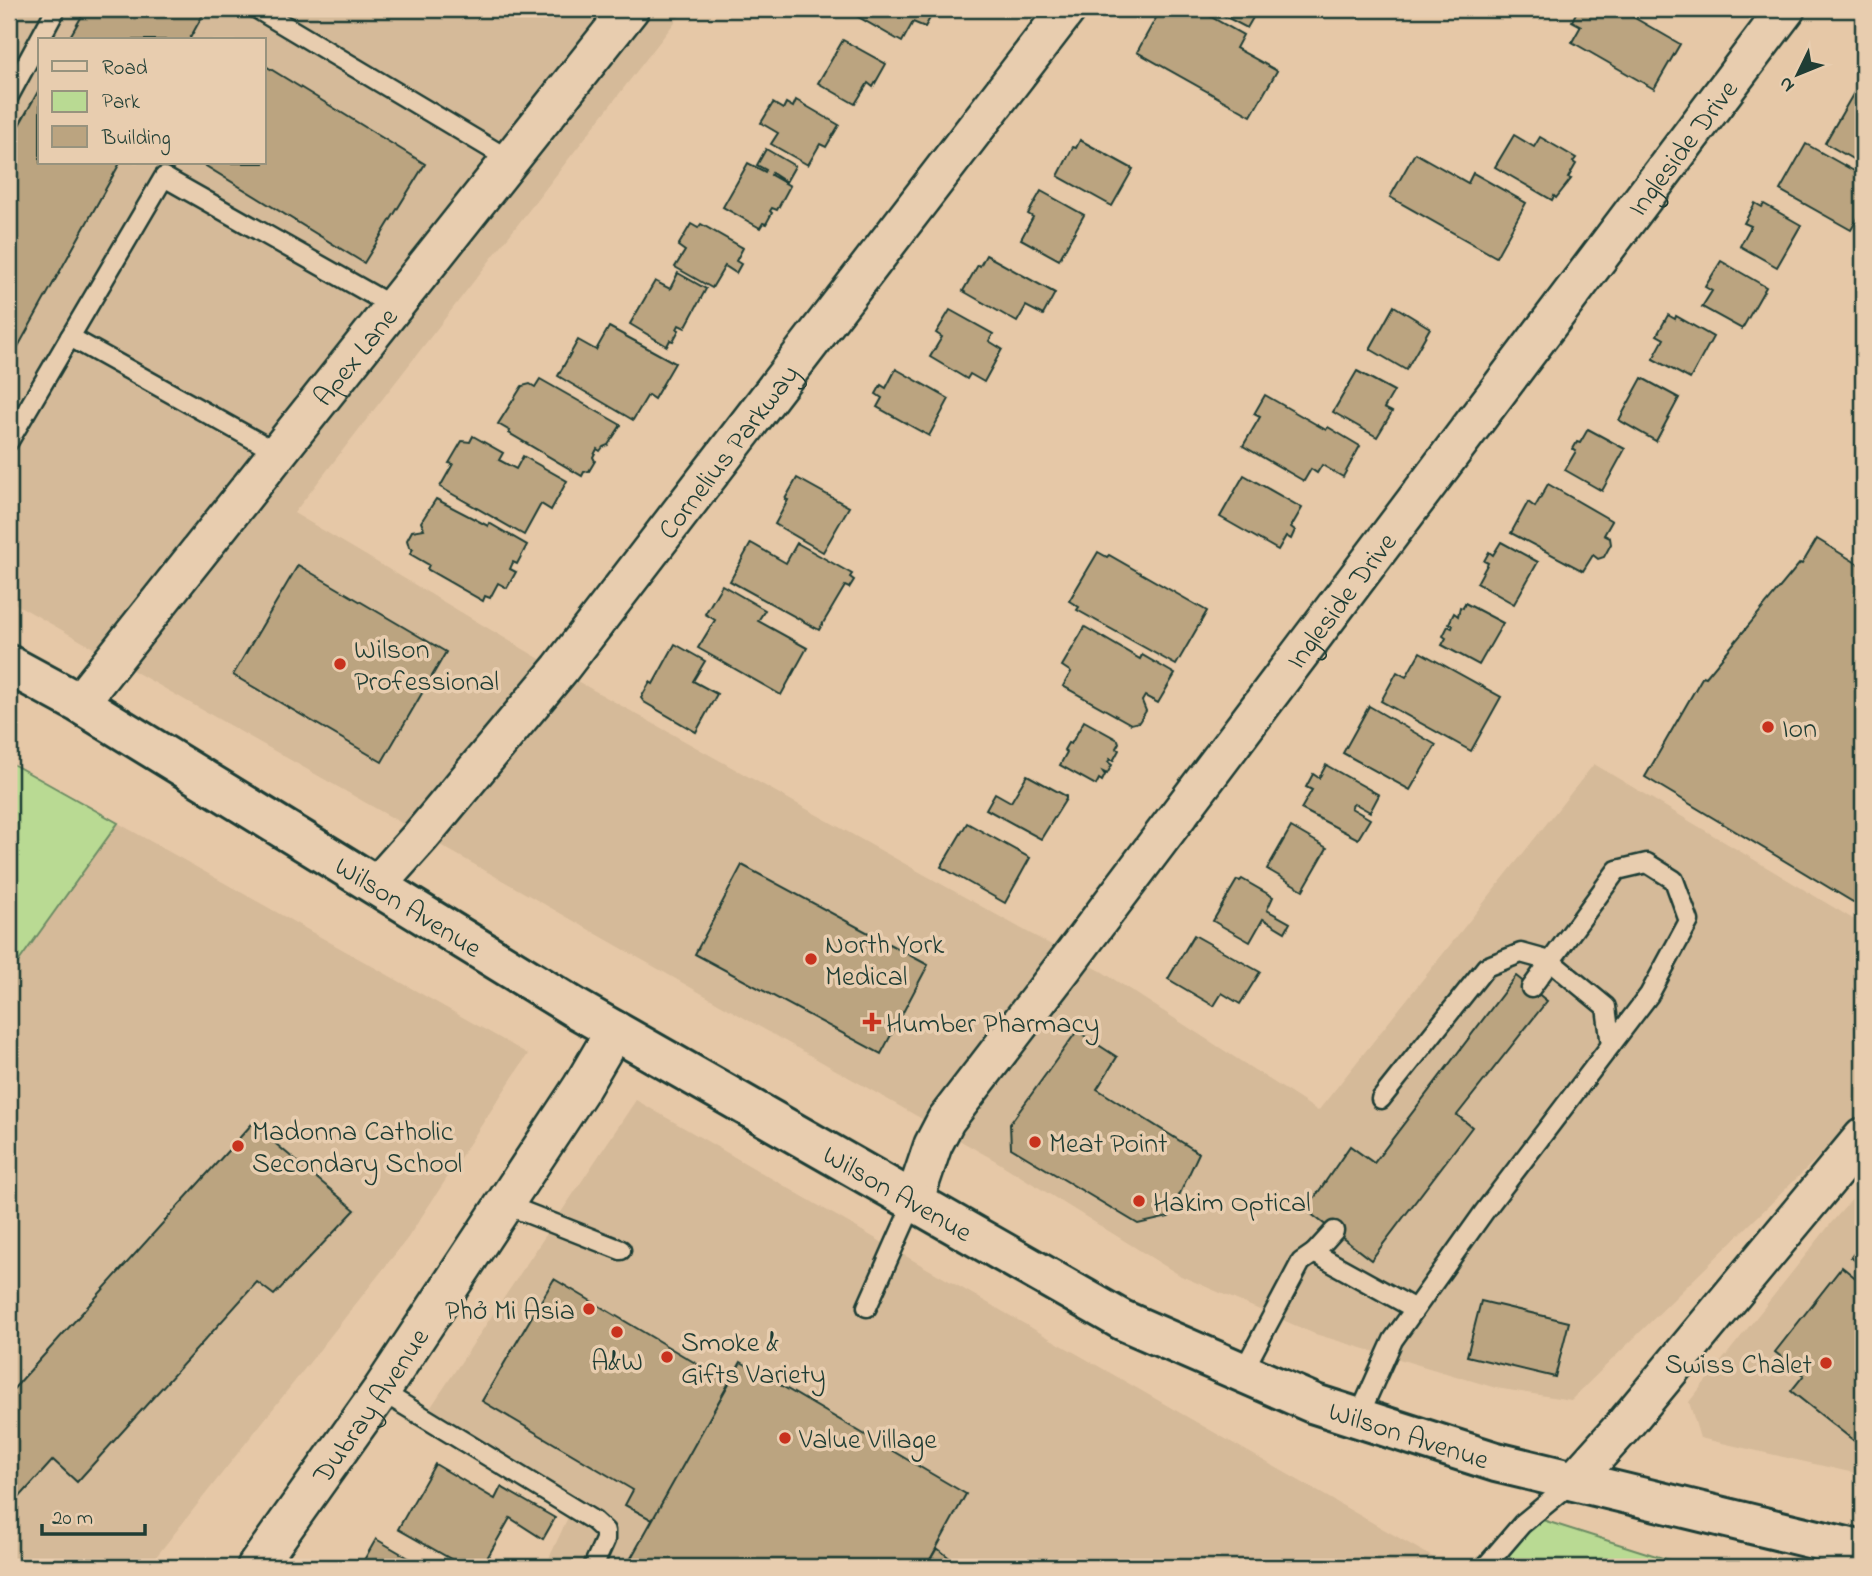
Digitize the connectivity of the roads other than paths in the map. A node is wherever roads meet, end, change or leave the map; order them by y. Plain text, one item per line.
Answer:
1 (56, 9) edge
2 (257, 9) edge
3 (630, 9) edge
4 (1067, 9) edge
5 (1786, 9) edge
6 (40, 38) edge
7 (38, 42) edge
8 (9, 96) edge
9 (510, 160) junction
10 (394, 307) junction
11 (70, 337) junction
12 (9, 441) edge
13 (278, 453) junction
14 (9, 665) edge
15 (79, 703) junction
16 (377, 885) junction
17 (1550, 961) junction
18 (1531, 988) dead end
19 (615, 1030) junction
20 (1611, 1045) junction
21 (1381, 1099) dead end
22 (1863, 1137) edge
23 (914, 1201) junction
24 (504, 1204) junction
25 (1334, 1231) dead end
26 (621, 1250) dead end
27 (1314, 1253) junction
28 (867, 1307) dead end
29 (1415, 1309) junction
30 (1242, 1373) junction
31 (381, 1391) junction
32 (1358, 1418) junction
33 (1574, 1481) junction
34 (1863, 1551) edge
35 (256, 1567) edge
36 (593, 1567) edge
37 (1485, 1567) edge

1 - 6 lane
2 - 9 lane
3 - 9 street, Apex Lane
4 - 16 street, Cornelius Parkway
5 - 23 street, Ingleside Drive
7 - 8 lane
9 - 10 street, Apex Lane
10 - 11 lane
10 - 13 street, Apex Lane
11 - 12 lane
11 - 13 lane
13 - 15 street, Apex Lane
14 - 15 main road, Wilson Avenue
15 - 16 main road, Wilson Avenue
16 - 19 main road, Wilson Avenue
17 - 18 lane
17 - 20 lane
17 - 20 lane
17 - 21 lane
19 - 23 main road, Wilson Avenue
19 - 24 street, Dubray Avenue
20 - 29 lane
22 - 33 street
23 - 28 lane
23 - 30 main road, Wilson Avenue
24 - 26 lane
24 - 31 street, Dubray Avenue
25 - 27 lane
27 - 29 lane
27 - 30 lane
29 - 32 lane
30 - 32 main road, Wilson Avenue
31 - 35 street, Dubray Avenue
31 - 36 lane
32 - 33 main road, Wilson Avenue
33 - 34 main road, Wilson Avenue
33 - 37 lane

